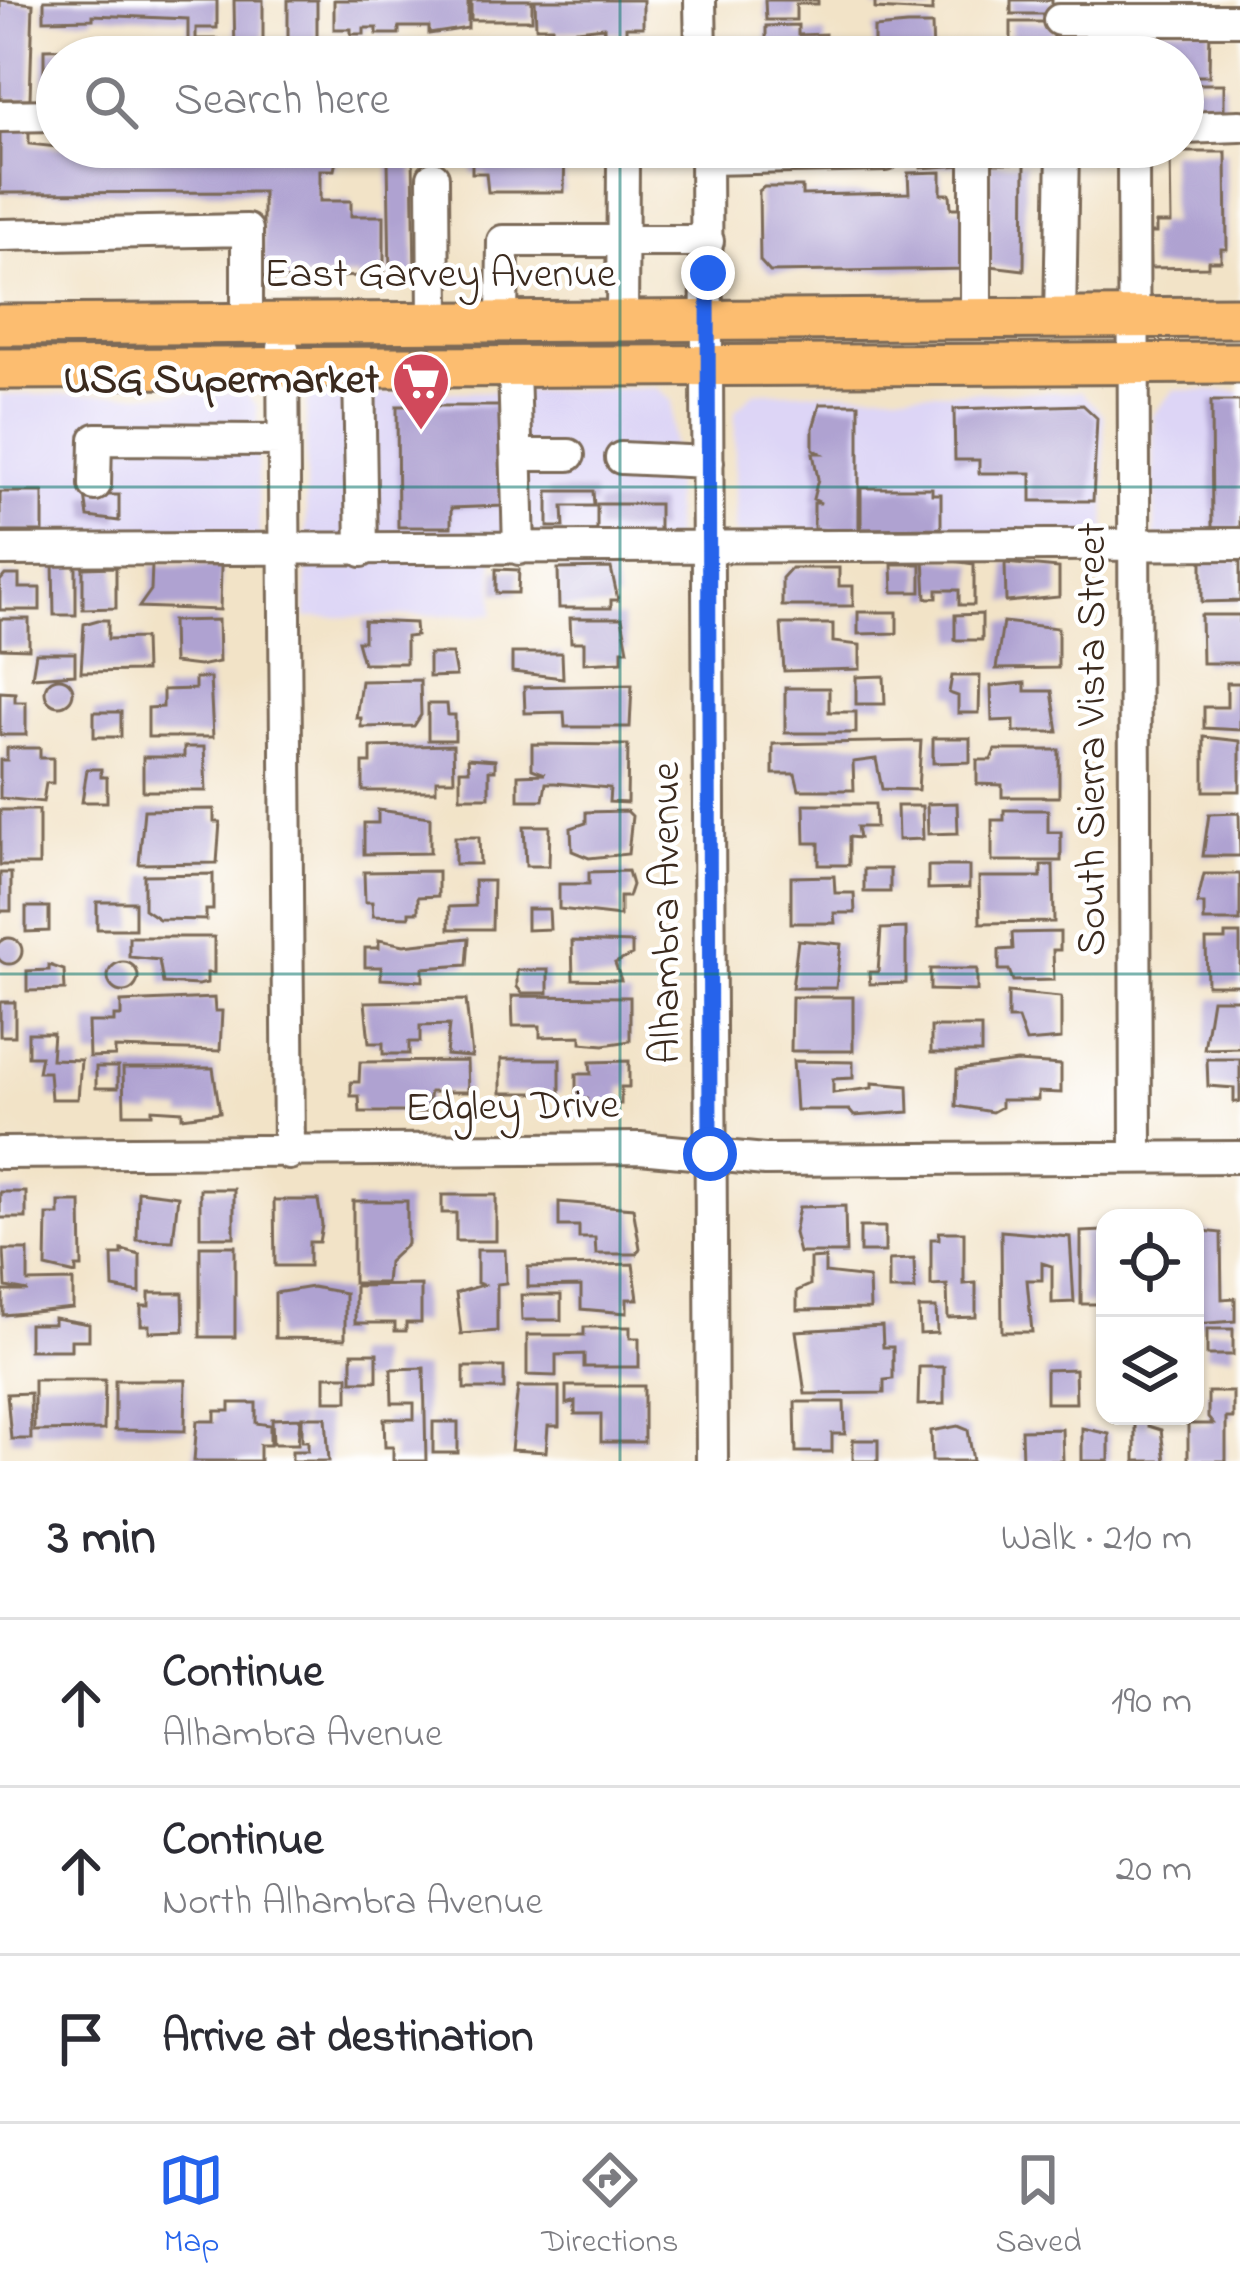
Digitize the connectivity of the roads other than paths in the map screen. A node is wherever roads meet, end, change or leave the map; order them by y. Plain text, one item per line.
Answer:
1 (700, 0) edge
2 (1059, 20) dead end
3 (1240, 20) edge
4 (701, 36) edge
5 (0, 116) edge
6 (36, 116) edge
7 (1240, 126) edge
8 (1204, 127) edge
9 (623, 168) edge
10 (707, 168) edge
11 (976, 168) edge
12 (1063, 168) edge
13 (1132, 168) edge
14 (433, 177) dead end
15 (0, 235) edge
16 (622, 238) junction
17 (708, 241) junction
18 (1240, 317) edge
19 (1060, 320) junction
20 (1130, 320) junction
21 (976, 321) junction
22 (622, 322) junction
23 (708, 322) junction
24 (434, 323) junction
25 (502, 323) junction
26 (265, 324) junction
27 (0, 325) edge
28 (1240, 363) edge
29 (1131, 364) junction
30 (708, 365) junction
31 (514, 366) junction
32 (283, 367) junction
33 (359, 367) junction
34 (0, 368) edge
35 (283, 440) junction
36 (517, 454) junction
37 (568, 455) dead end
38 (621, 458) dead end
39 (708, 462) junction
40 (95, 485) dead end
41 (1135, 544) junction
42 (1240, 544) edge
43 (708, 547) junction
44 (519, 549) junction
45 (0, 550) edge
46 (362, 550) junction
47 (284, 551) junction
48 (0, 1153) edge
49 (289, 1154) junction
50 (710, 1154) junction
51 (1136, 1157) junction
52 (1240, 1157) edge
53 (712, 1461) edge

1 - 4 street
2 - 3 street
5 - 6 street
7 - 8 street
9 - 16 street
10 - 17 street, Alhambra Avenue
11 - 21 street
12 - 19 street
13 - 20 street, South Sierra Vista Street
14 - 24 street
15 - 26 street
16 - 17 street
16 - 22 street
16 - 25 street
17 - 23 street, Alhambra Avenue
18 - 20 main road, East Garvey Avenue
19 - 20 main road, East Garvey Avenue
19 - 21 main road, East Garvey Avenue
20 - 29 street, South Sierra Vista Street
21 - 23 main road, East Garvey Avenue
22 - 23 main road, East Garvey Avenue
22 - 25 main road, East Garvey Avenue
23 - 30 street, Alhambra Avenue
24 - 25 main road, East Garvey Avenue
24 - 26 main road, East Garvey Avenue
26 - 27 main road, East Garvey Avenue
26 - 32 street
28 - 29 main road
29 - 30 main road
29 - 41 street, South Sierra Vista Street
30 - 31 main road
30 - 39 street, Alhambra Avenue
31 - 33 main road
31 - 36 street
32 - 33 main road
32 - 34 main road
32 - 35 street
33 - 46 street
35 - 40 street
35 - 47 street
36 - 37 street
36 - 44 street
38 - 39 street
39 - 43 street, Alhambra Avenue
41 - 42 street
41 - 43 street
41 - 51 street, South Sierra Vista Street
43 - 44 street
43 - 50 street, Alhambra Avenue
44 - 46 street
45 - 47 street
46 - 47 street
47 - 49 street
48 - 49 street, Edgley Drive
49 - 50 street, Edgley Drive
50 - 51 street, Edgley Drive
50 - 53 street, Alhambra Avenue
51 - 52 street, Edgley Drive

